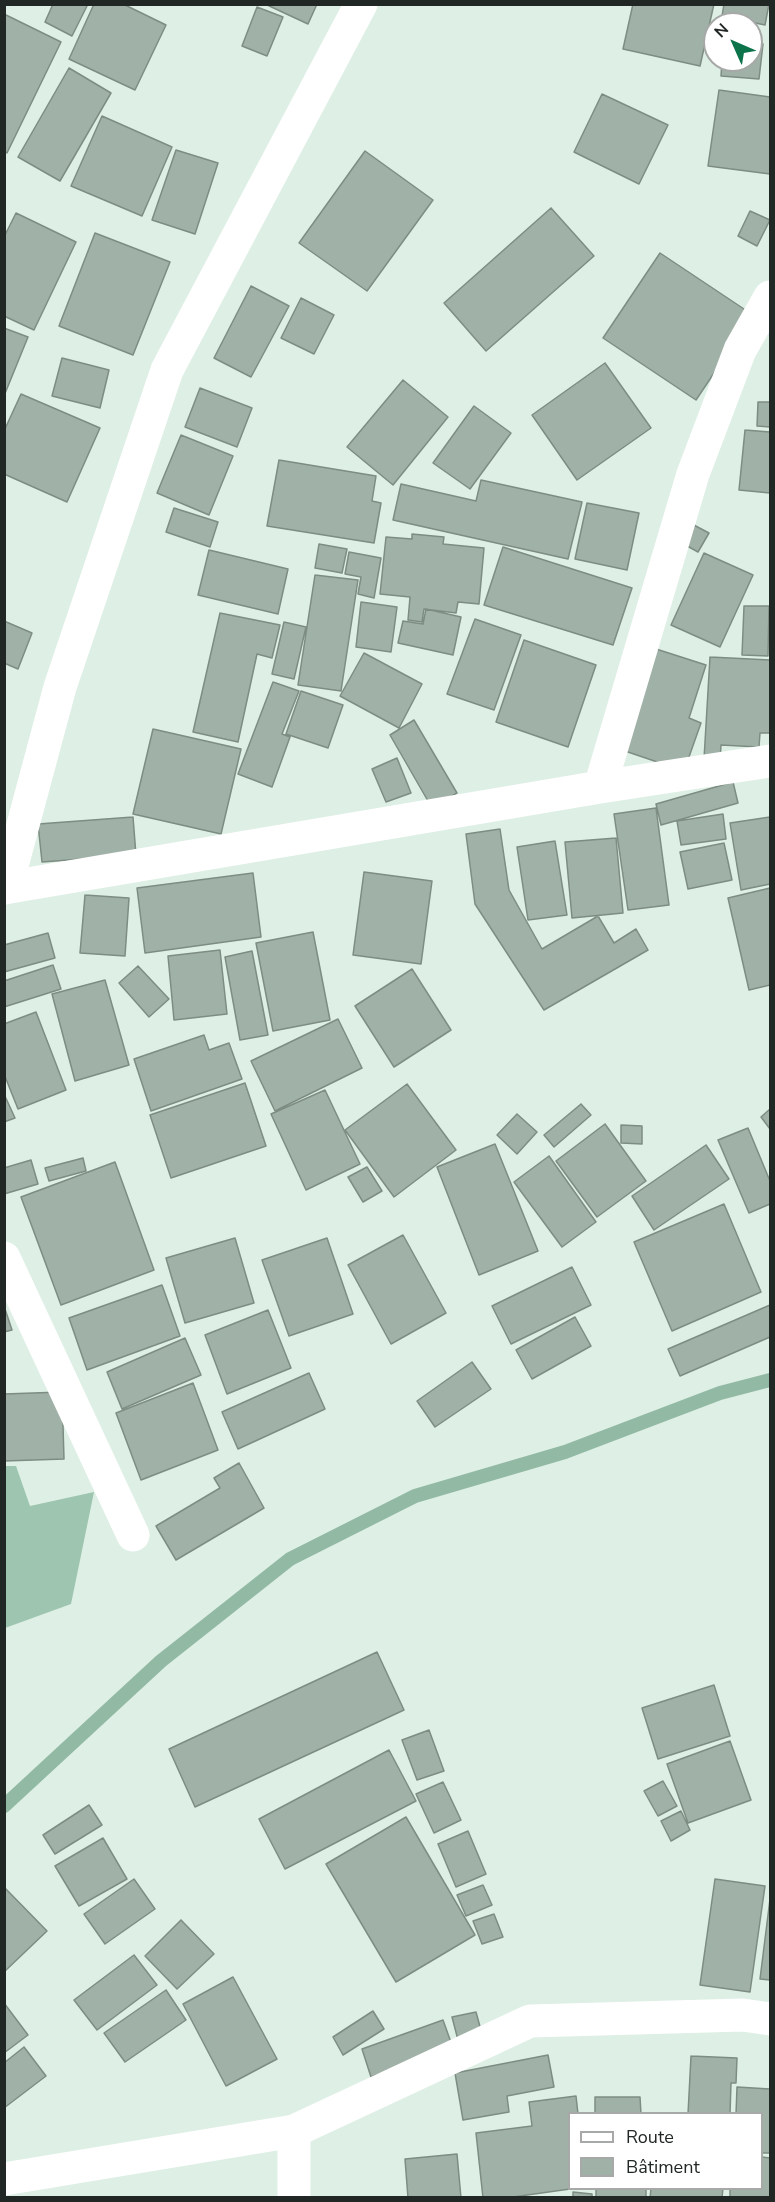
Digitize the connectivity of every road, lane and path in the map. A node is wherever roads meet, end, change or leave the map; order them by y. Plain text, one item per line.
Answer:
1 (361, 4) edge
2 (771, 297) edge
3 (771, 761) edge
4 (600, 787) junction
5 (5, 888) edge
6 (4, 1258) edge
7 (133, 1534) dead end
8 (771, 2019) edge
9 (294, 2131) junction
10 (4, 2179) edge
11 (294, 2198) edge

1 - 5 street
2 - 4 street
3 - 4 street
4 - 5 street
6 - 7 street
8 - 9 street
9 - 10 street
9 - 11 street

